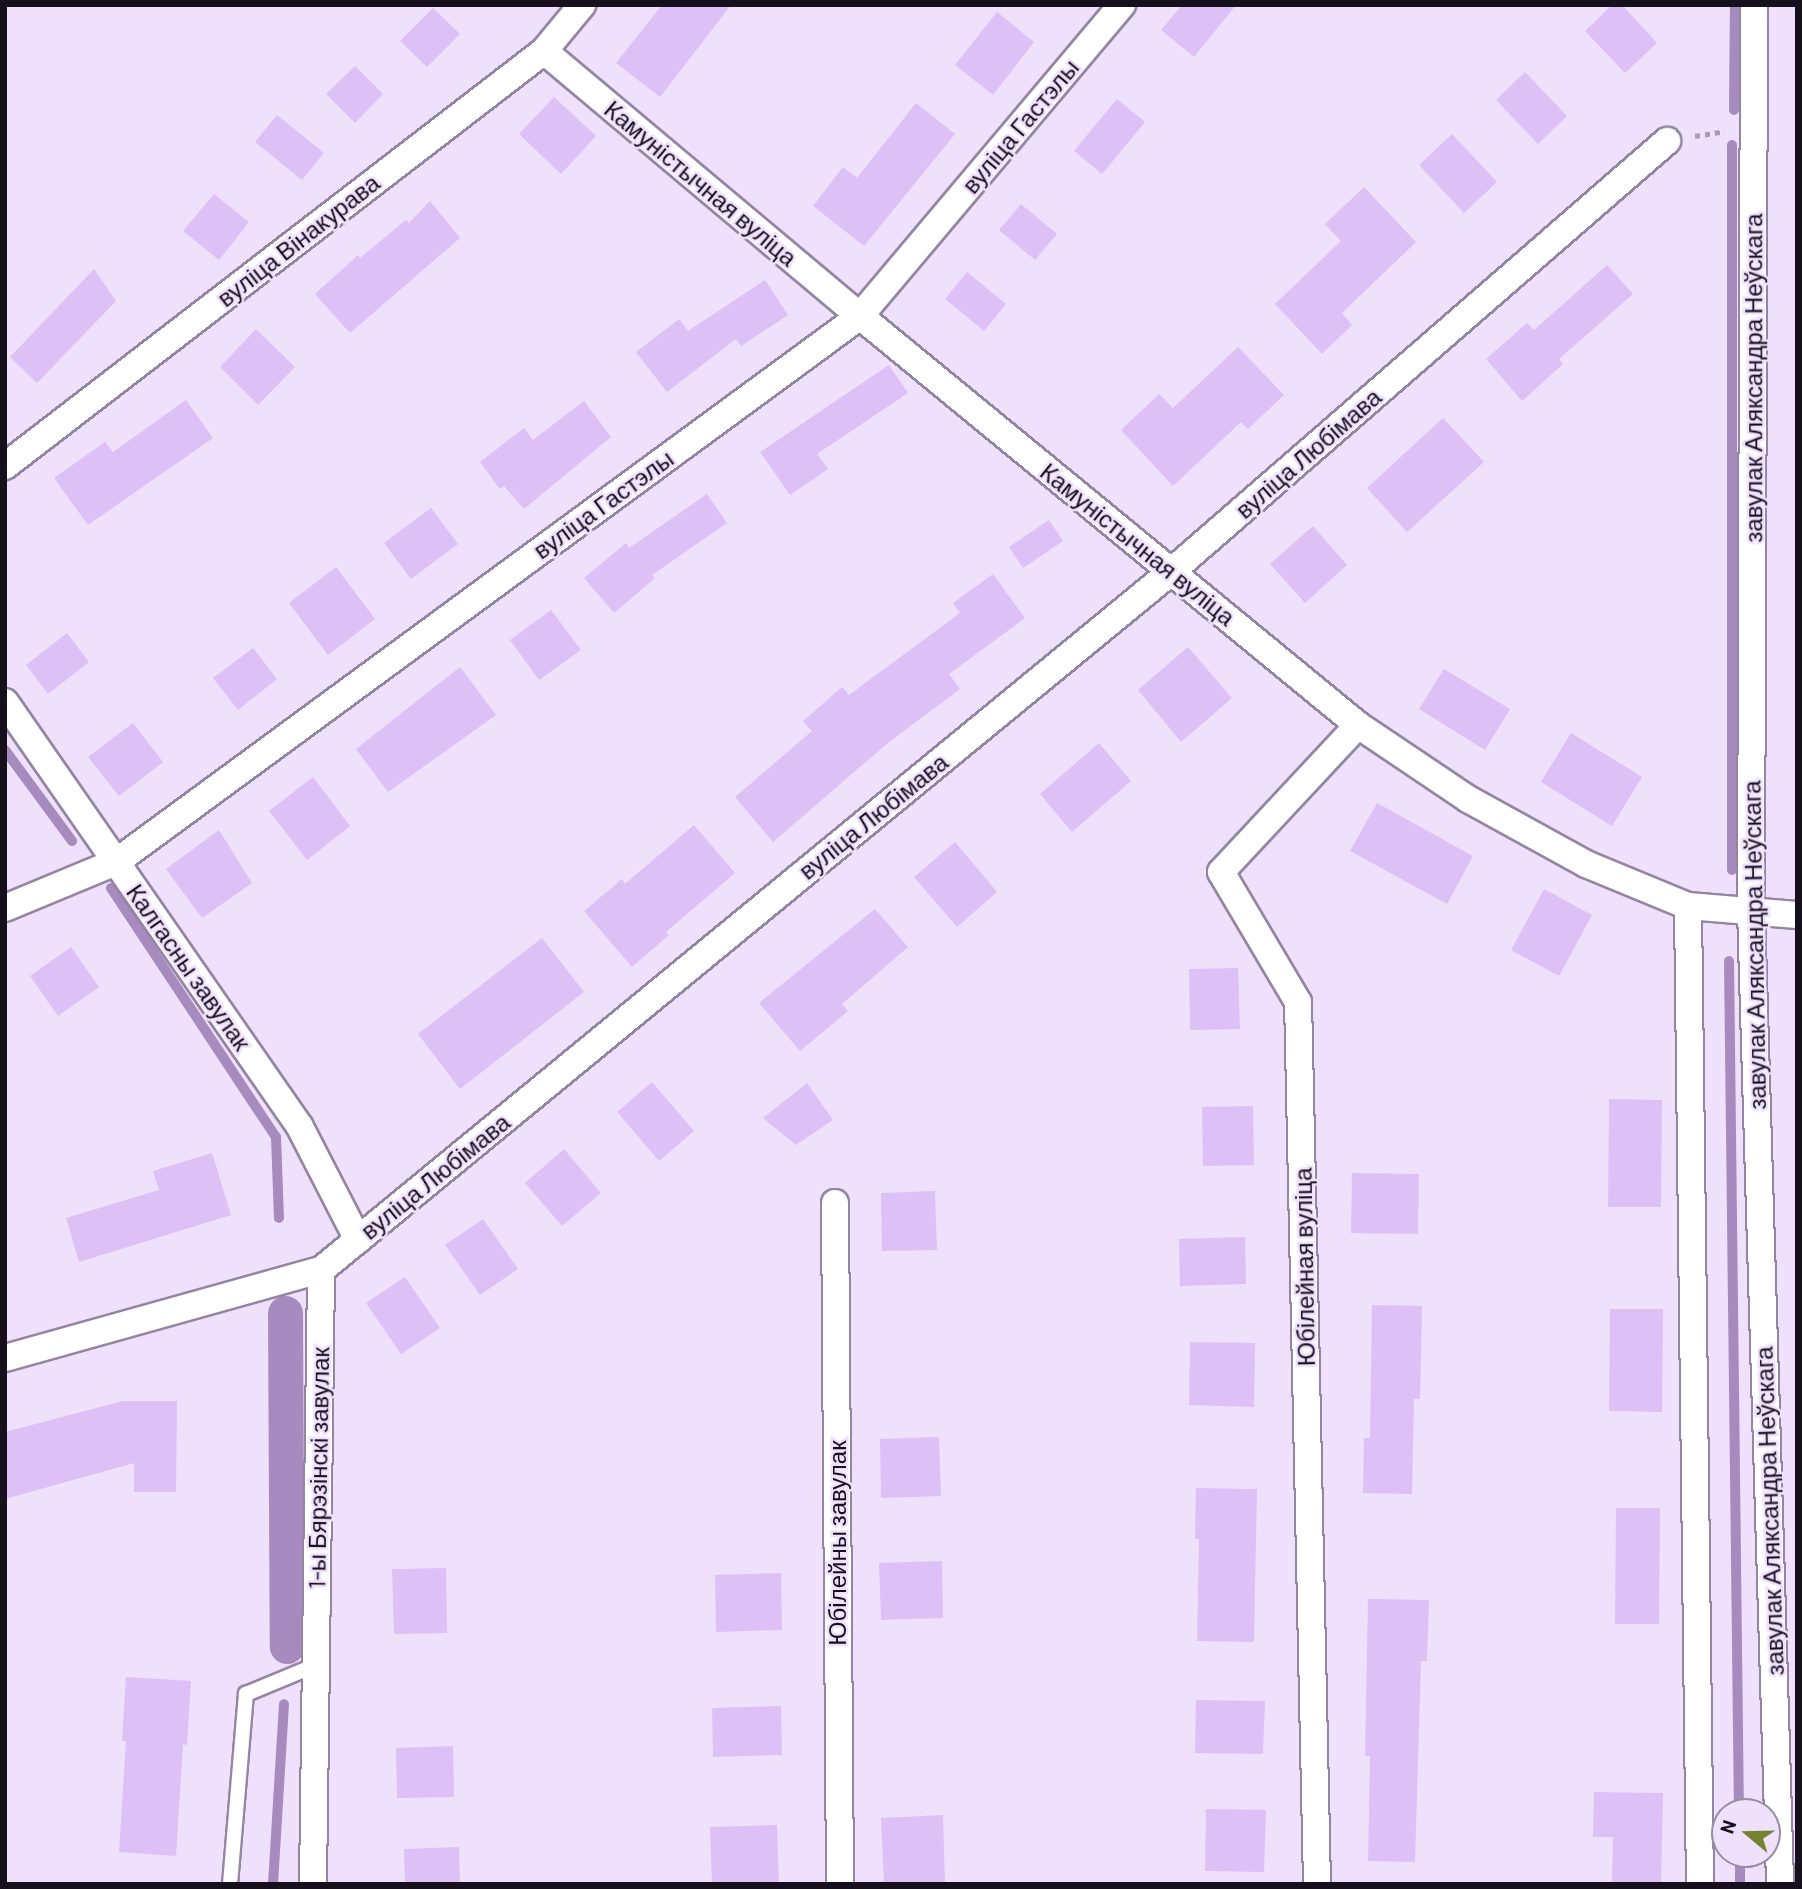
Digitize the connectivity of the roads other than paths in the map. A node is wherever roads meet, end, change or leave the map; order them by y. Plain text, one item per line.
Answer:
1 (582, 5) edge
2 (1122, 5) edge
3 (1754, 5) edge
4 (544, 51) junction
5 (1667, 141) road end
6 (860, 316) junction
7 (5, 466) edge
8 (1172, 571) junction
9 (5, 702) edge
10 (1358, 725) junction
11 (116, 862) junction
12 (1689, 906) junction
13 (5, 908) edge
14 (1751, 910) junction
15 (1797, 915) edge
16 (835, 1203) dead end
17 (358, 1240) junction
18 (321, 1270) junction
19 (5, 1358) edge
20 (316, 1665) junction
21 (230, 1884) edge
22 (313, 1884) edge
23 (840, 1884) edge
24 (1317, 1884) edge
25 (1700, 1884) edge
26 (1780, 1884) edge

1 - 4 street, вуліца Вінакурава
2 - 6 street, вуліца Гастэлы
3 - 14 street, завулак Аляксандра Неўскага
4 - 6 street, Камуністычная вуліца
4 - 7 street, вуліца Вінакурава
5 - 8 street, вуліца Любімава
6 - 8 street, Камуністычная вуліца
6 - 11 street, вуліца Гастэлы
8 - 10 street, Камуністычная вуліца
8 - 17 street, вуліца Любімава
9 - 11 street, Калгасны завулак
10 - 12 street, Камуністычная вуліца
10 - 24 street, Юбілейная вуліца
11 - 13 street, вуліца Гастэлы
11 - 17 street, Калгасны завулак
12 - 14 street, Камуністычная вуліца
12 - 25 street
14 - 15 street, Камуністычная вуліца
14 - 26 street, завулак Аляксандра Неўскага
16 - 23 street, Юбілейны завулак
17 - 18 street, вуліца Любімава
18 - 19 street, вуліца Любімава
18 - 20 street, 1-ы Бярэзінскі завулак
20 - 21 lane
20 - 22 street, 1-ы Бярэзінскі завулак

